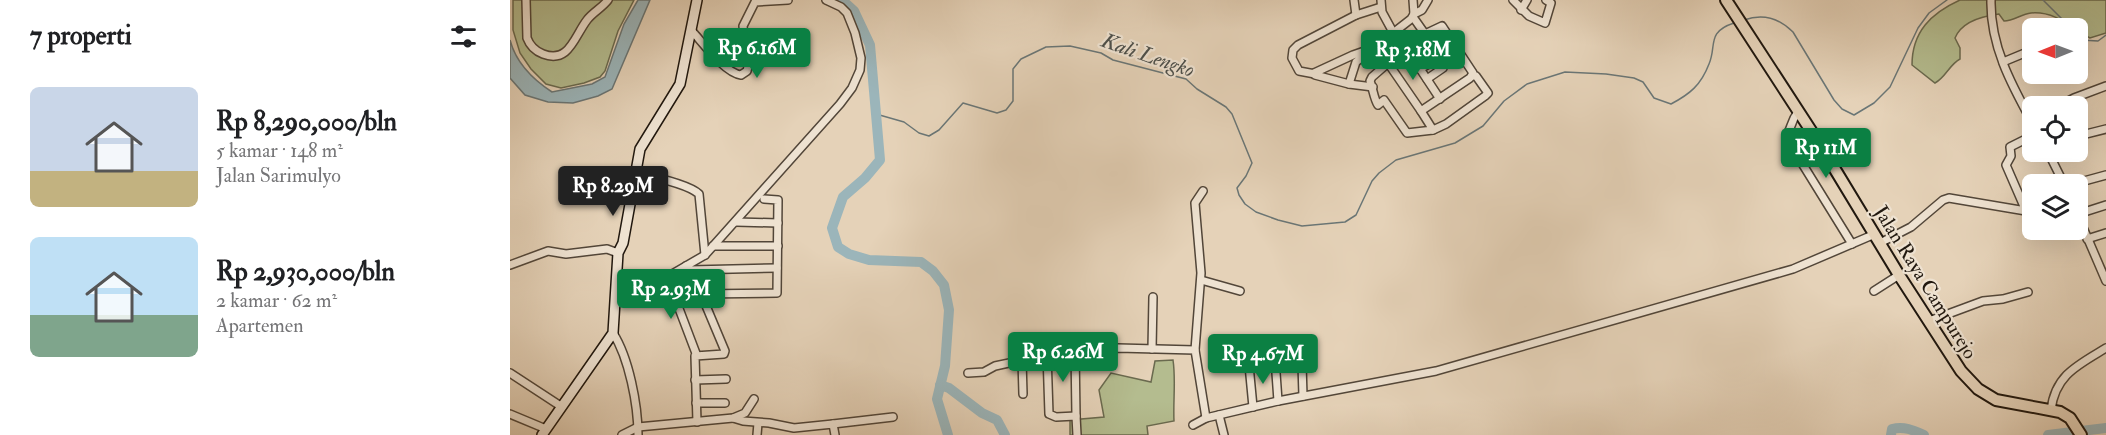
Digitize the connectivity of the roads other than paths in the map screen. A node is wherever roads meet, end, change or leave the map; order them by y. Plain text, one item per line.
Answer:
1 (526, 0) edge
2 (608, 0) edge
3 (697, 0) edge
4 (788, 0) edge
5 (826, 0) edge
6 (1354, 0) edge
7 (1413, 0) edge
8 (1428, 0) edge
9 (1513, 0) edge
10 (1527, 0) edge
11 (1546, 0) edge
12 (1726, 0) edge
13 (1991, 0) edge
14 (1381, 3) edge
15 (1521, 10) junction
16 (1356, 15) junction
17 (1414, 15) junction
18 (692, 31) junction
19 (1394, 34) junction
20 (1425, 34) junction
21 (1376, 47) junction
22 (1407, 49) junction
23 (2022, 54) edge
24 (1345, 59) junction
25 (1356, 62) junction
26 (2004, 62) junction
27 (1388, 63) junction
28 (1420, 69) junction
29 (1315, 74) junction
30 (1472, 76) junction
31 (1427, 79) junction
32 (1349, 84) junction
33 (2106, 86) edge
34 (1373, 89) junction
35 (2079, 96) edge
36 (1440, 99) junction
37 (2022, 103) edge
38 (1421, 111) junction
39 (1798, 112) junction
40 (2106, 129) edge
41 (1433, 130) junction
42 (2088, 134) edge
43 (2022, 141) edge
44 (635, 173) junction
45 (2106, 175) edge
46 (2088, 180) edge
47 (1203, 191) dead end
48 (2022, 197) edge
49 (764, 200) dead end
50 (2106, 205) edge
51 (2022, 210) edge
52 (2088, 211) edge
53 (736, 222) junction
54 (778, 223) junction
55 (2106, 233) edge
56 (1877, 239) junction
57 (2088, 239) edge
58 (2087, 240) edge
59 (1852, 244) junction
60 (713, 246) junction
61 (778, 246) junction
62 (618, 253) junction
63 (705, 255) junction
64 (510, 265) edge
65 (688, 268) junction
66 (777, 268) junction
67 (1899, 275) junction
68 (667, 277) junction
69 (1201, 280) junction
70 (2106, 281) edge
71 (1240, 291) dead end
72 (1874, 291) dead end
73 (2028, 292) dead end
74 (700, 294) junction
75 (615, 295) junction
76 (1153, 297) dead end
77 (1929, 321) junction
78 (613, 333) junction
79 (2106, 348) edge
80 (1152, 349) junction
81 (1075, 350) junction
82 (1195, 350) junction
83 (1047, 354) junction
84 (697, 356) junction
85 (1022, 360) junction
86 (1302, 364) dead end
87 (1249, 366) dead end
88 (510, 373) edge
89 (968, 373) dead end
90 (1276, 373) dead end
91 (695, 380) junction
92 (726, 380) dead end
93 (1023, 394) dead end
94 (1304, 396) junction
95 (754, 399) dead end
96 (1278, 400) junction
97 (696, 403) junction
98 (724, 403) dead end
99 (562, 407) junction
100 (1253, 407) junction
101 (2051, 410) junction
102 (510, 414) edge
103 (1219, 415) junction
104 (1076, 416) junction
105 (893, 417) dead end
106 (733, 418) junction
107 (1206, 418) junction
108 (697, 422) junction
109 (758, 423) junction
110 (833, 424) junction
111 (1193, 425) dead end
112 (785, 427) junction
113 (638, 431) edge
114 (2079, 431) edge
115 (544, 432) edge
116 (622, 435) edge
117 (757, 435) edge
118 (784, 435) edge
119 (835, 435) edge
120 (1077, 435) edge
121 (1224, 435) edge

1 - 2 street
3 - 18 street
4 - 18 street
5 - 53 street
6 - 16 street
7 - 17 street
8 - 17 street
9 - 15 street
10 - 15 street
11 - 15 street
12 - 39 main road, Jalan Raya Campurejo
13 - 26 street
14 - 16 street
14 - 19 street
16 - 29 street
17 - 19 street
17 - 20 street
18 - 44 street
19 - 21 street
20 - 22 street
20 - 30 street
21 - 24 street
21 - 25 street
22 - 27 street
22 - 28 street
23 - 26 street
24 - 25 street
24 - 29 street
25 - 32 street
26 - 37 street
27 - 34 street
27 - 38 street
28 - 31 street
28 - 31 street
29 - 32 street
30 - 36 street
30 - 41 street
31 - 36 street
32 - 34 street
33 - 35 street
34 - 41 street
36 - 38 street
38 - 41 street
39 - 56 main road, Jalan Raya Campurejo
39 - 59 street
40 - 42 street
43 - 48 street
44 - 62 street
44 - 63 street
45 - 46 street
47 - 69 street
49 - 54 street
50 - 52 street
51 - 56 street
53 - 54 street
53 - 60 street
54 - 61 street
55 - 57 street
56 - 59 street
56 - 67 main road, Jalan Raya Campurejo
58 - 70 street
59 - 94 street
60 - 61 street
60 - 63 street
61 - 66 street
62 - 64 street
62 - 75 street
63 - 65 street
65 - 66 street
65 - 68 street
65 - 74 street
66 - 74 street
67 - 72 street
67 - 77 main road, Jalan Raya Campurejo
68 - 75 street
68 - 84 street
69 - 71 street
69 - 82 street
73 - 77 street
74 - 84 street
75 - 78 street
76 - 80 street
77 - 101 main road, Jalan Raya Campurejo
78 - 99 street
78 - 113 street
79 - 101 street
80 - 81 street
80 - 82 street
81 - 83 street
81 - 104 street
82 - 107 street
83 - 85 street
83 - 104 street
84 - 91 street
85 - 89 street
85 - 93 street
86 - 94 street
87 - 100 street
88 - 99 street
90 - 96 street
91 - 92 street
91 - 97 street
94 - 96 street
95 - 106 street
96 - 100 street
97 - 98 street
97 - 108 street
99 - 115 street
100 - 103 street
101 - 114 main road, Jalan Raya Campurejo
102 - 115 street
103 - 107 street
103 - 121 street
104 - 120 street
105 - 110 street
106 - 108 street
106 - 109 street
107 - 111 street
108 - 113 street
109 - 112 street
109 - 117 street
110 - 112 street
110 - 119 street
112 - 118 street
113 - 116 street

